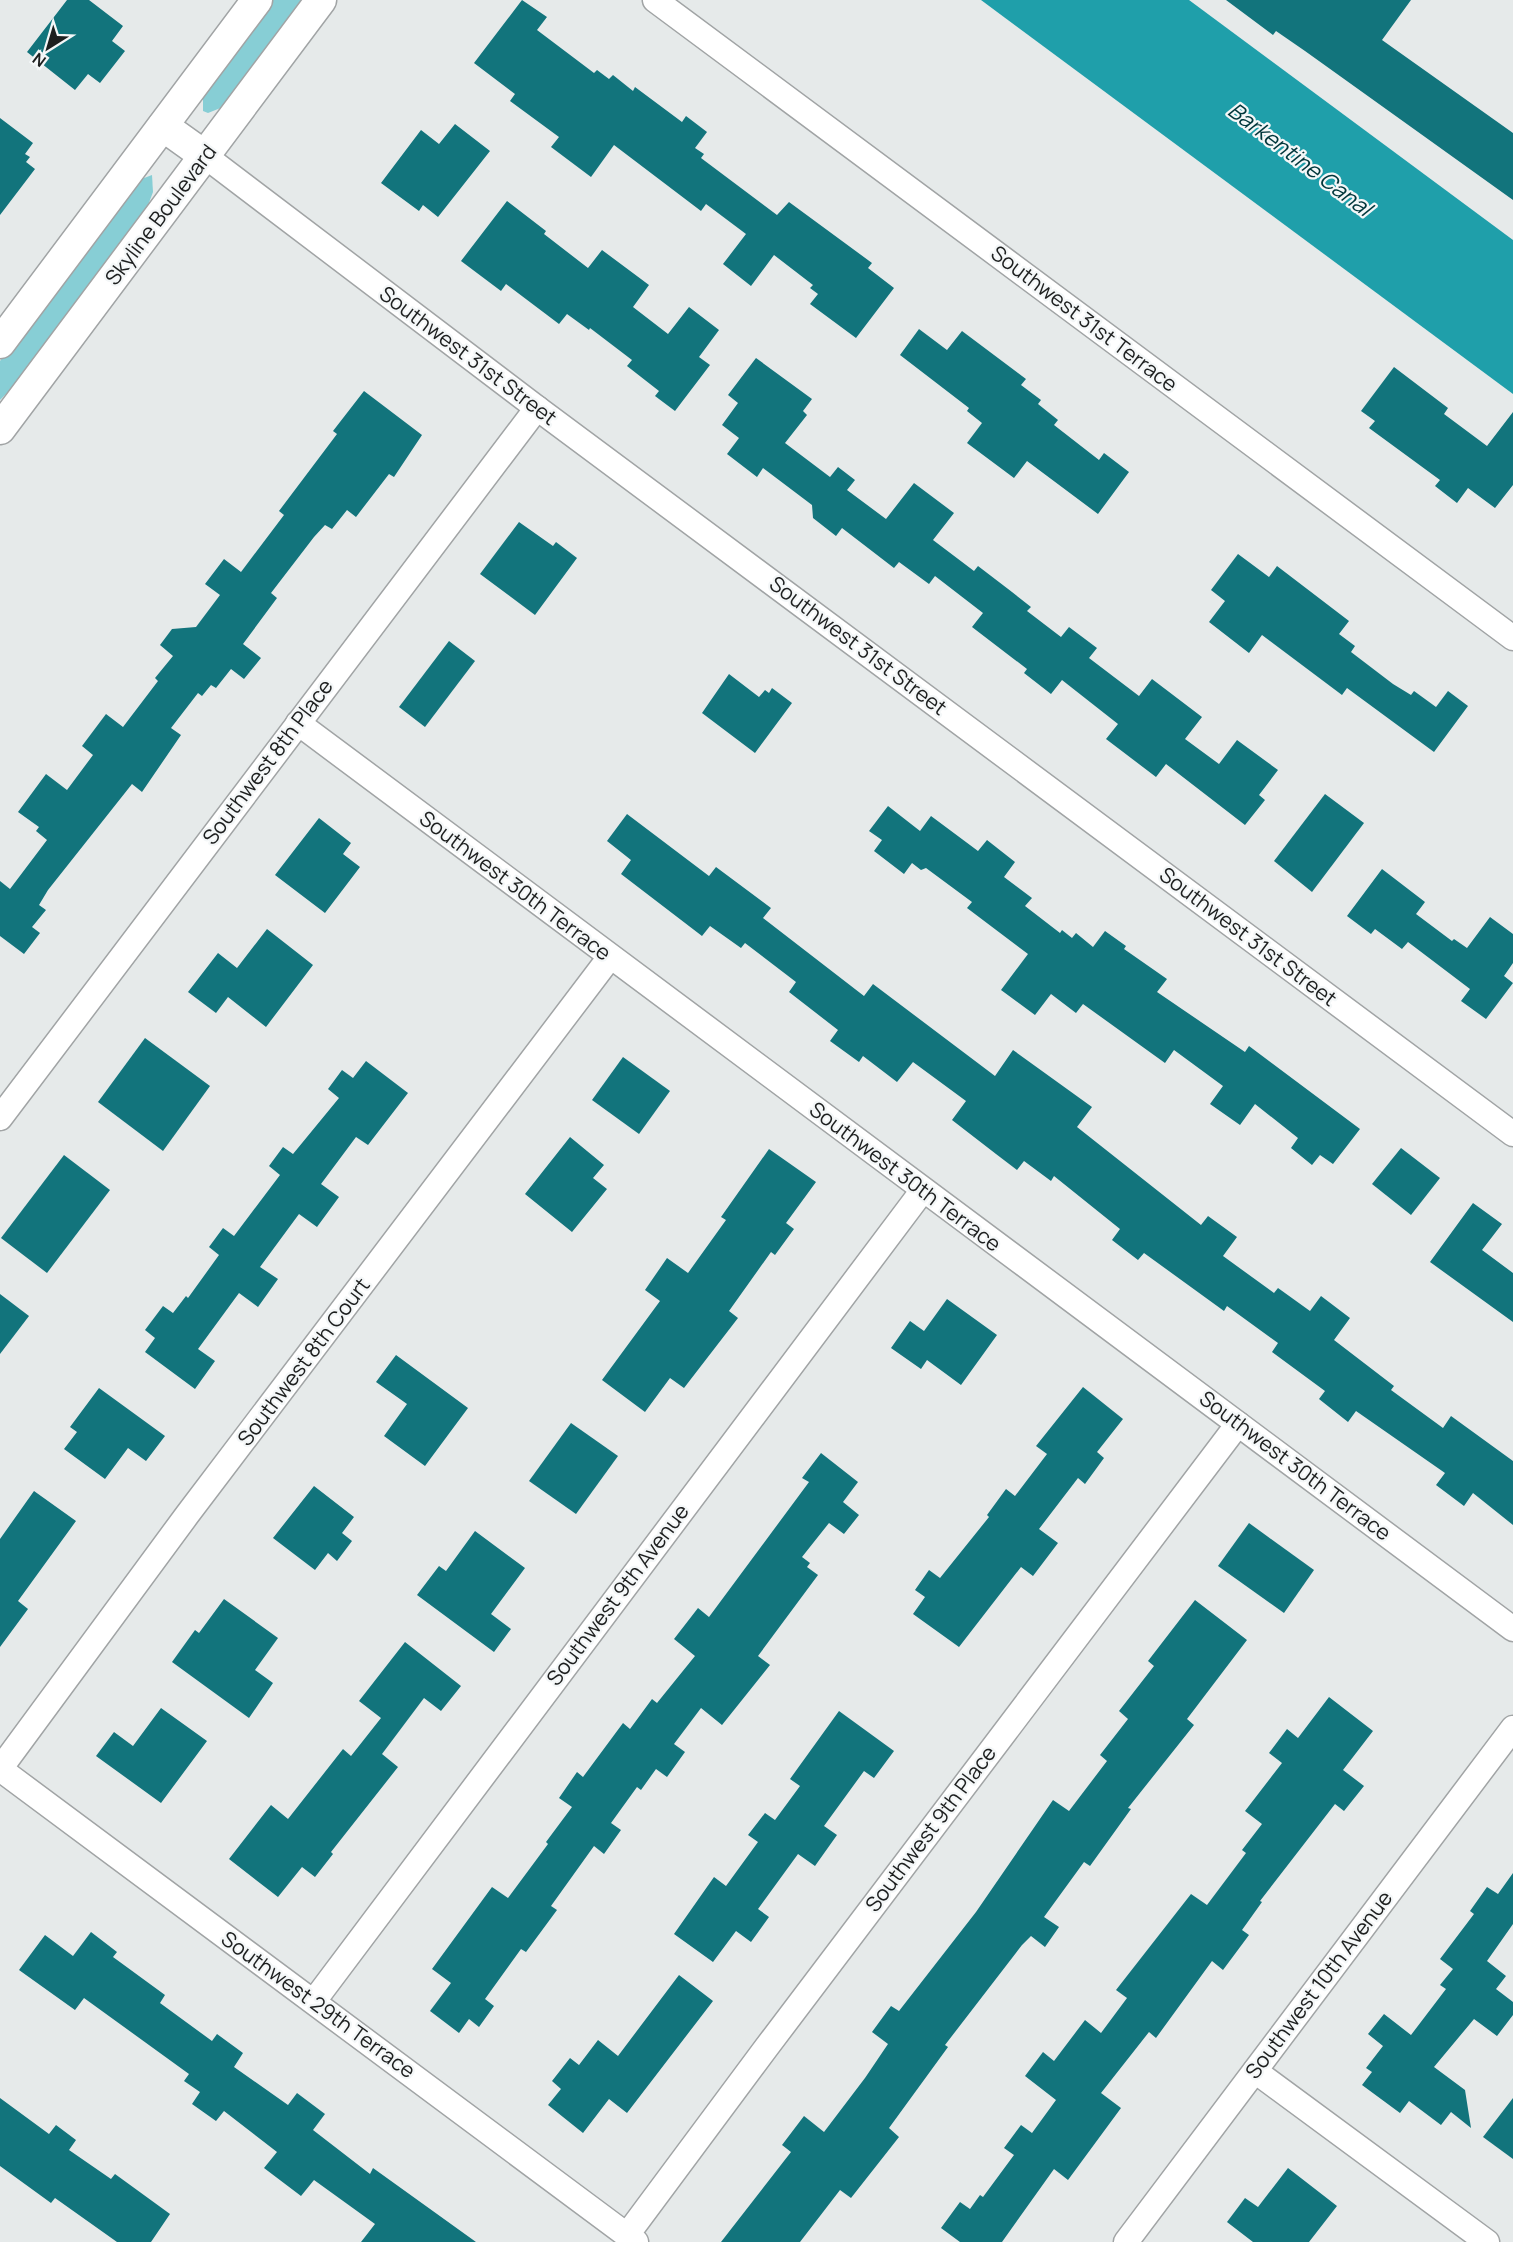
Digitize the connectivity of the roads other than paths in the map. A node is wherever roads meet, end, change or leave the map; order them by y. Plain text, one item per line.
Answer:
1 (257, 0) edge
2 (321, 0) edge
3 (655, 0) edge
4 (163, 126) junction
5 (205, 156) junction
6 (0, 343) edge
7 (537, 408) junction
8 (0, 429) edge
9 (1513, 638) edge
10 (298, 723) junction
11 (610, 957) junction
12 (0, 1118) edge
13 (1513, 1134) edge
14 (923, 1190) junction
15 (1238, 1424) junction
16 (1513, 1629) edge
17 (1513, 1728) edge
18 (0, 1769) edge
19 (314, 2001) junction
20 (1255, 2071) junction
21 (632, 2239) edge
22 (1126, 2242) edge
23 (1487, 2242) edge

1 - 4 street
2 - 5 street, Skyline Boulevard
3 - 9 street, Southwest 31st Terrace
4 - 5 street
4 - 6 street
5 - 7 street, Southwest 31st Street
5 - 8 street, Skyline Boulevard
7 - 10 street, Southwest 8th Place
7 - 13 street, Southwest 31st Street
10 - 11 street, Southwest 30th Terrace
10 - 12 street, Southwest 8th Place
11 - 14 street, Southwest 30th Terrace
11 - 18 street, Southwest 8th Court
14 - 15 street, Southwest 30th Terrace
14 - 19 street, Southwest 9th Avenue
15 - 16 street, Southwest 30th Terrace
15 - 21 street, Southwest 9th Place
17 - 20 street, Southwest 10th Avenue
18 - 19 street, Southwest 29th Terrace
19 - 21 street, Southwest 29th Terrace
20 - 22 street, Southwest 10th Avenue
20 - 23 street

